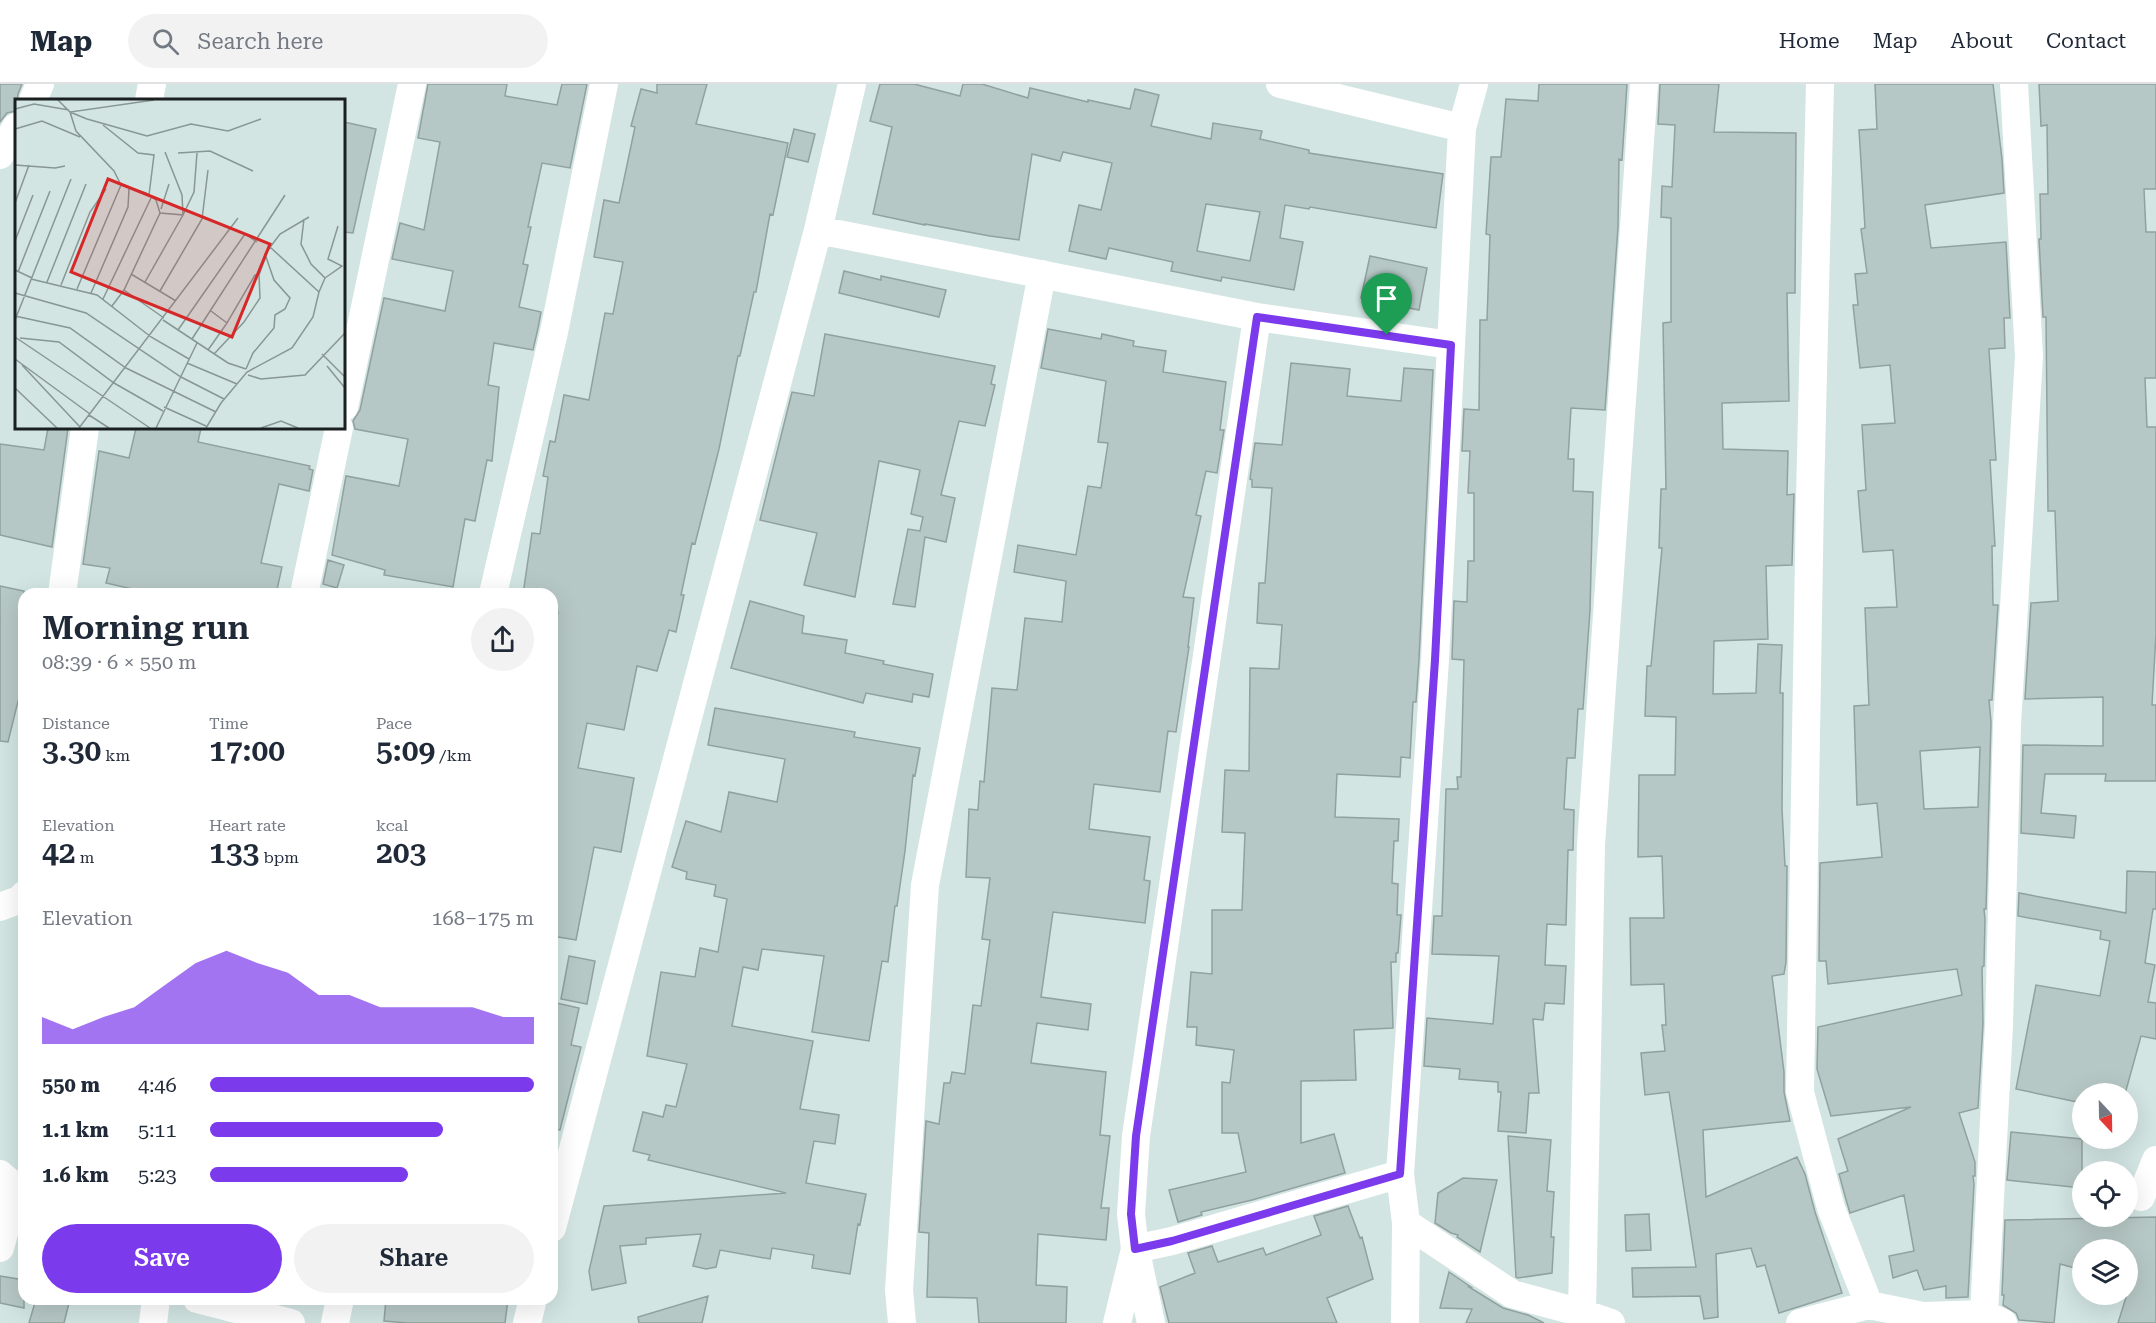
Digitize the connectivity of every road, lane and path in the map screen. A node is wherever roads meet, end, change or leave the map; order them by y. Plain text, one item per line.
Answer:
1 (40, 84) edge
2 (152, 84) edge
3 (412, 84) edge
4 (604, 84) edge
5 (852, 84) edge
6 (1280, 84) edge
7 (1474, 84) edge
8 (1644, 84) edge
9 (1820, 84) edge
10 (2014, 84) edge
11 (33, 99) edge
12 (149, 99) edge
13 (1462, 128) junction
14 (15, 129) edge
15 (0, 155) edge
16 (818, 230) junction
17 (1042, 274) junction
18 (356, 289) edge
19 (1257, 317) junction
20 (1451, 345) junction
21 (345, 397) edge
22 (84, 429) edge
23 (339, 429) edge
24 (63, 588) edge
25 (305, 588) edge
26 (494, 588) edge
27 (18, 900) edge
28 (0, 907) edge
29 (2156, 1160) edge
30 (0, 1174) edge
31 (1400, 1174) junction
32 (2141, 1197) dead end
33 (558, 1205) edge
34 (1406, 1223) junction
35 (0, 1248) edge
36 (1135, 1249) junction
37 (155, 1305) edge
38 (220, 1305) edge
39 (338, 1305) edge
40 (532, 1305) edge
41 (1869, 1305) junction
42 (1582, 1313) junction
43 (1994, 1319) edge
44 (153, 1323) edge
45 (291, 1323) edge
46 (336, 1323) edge
47 (527, 1323) edge
48 (903, 1323) edge
49 (1118, 1323) edge
50 (1151, 1323) edge
51 (1405, 1323) edge
52 (1611, 1323) edge
53 (1800, 1323) edge

1 - 11 street
2 - 12 street
3 - 18 street
4 - 26 street
5 - 16 street
6 - 13 street
7 - 13 street
8 - 42 street
9 - 41 street
10 - 43 street
13 - 20 street
14 - 15 street
16 - 17 street
16 - 33 street
17 - 19 street
17 - 48 street
18 - 21 street
19 - 20 street
19 - 36 street
20 - 31 street
22 - 24 street
23 - 25 street
27 - 28 street
29 - 32 street
30 - 35 street
31 - 34 street
31 - 36 street
34 - 42 street
34 - 51 street
36 - 49 street
36 - 50 street
37 - 44 street
38 - 45 street
39 - 46 street
40 - 47 street
41 - 43 street
41 - 53 street
42 - 52 street

